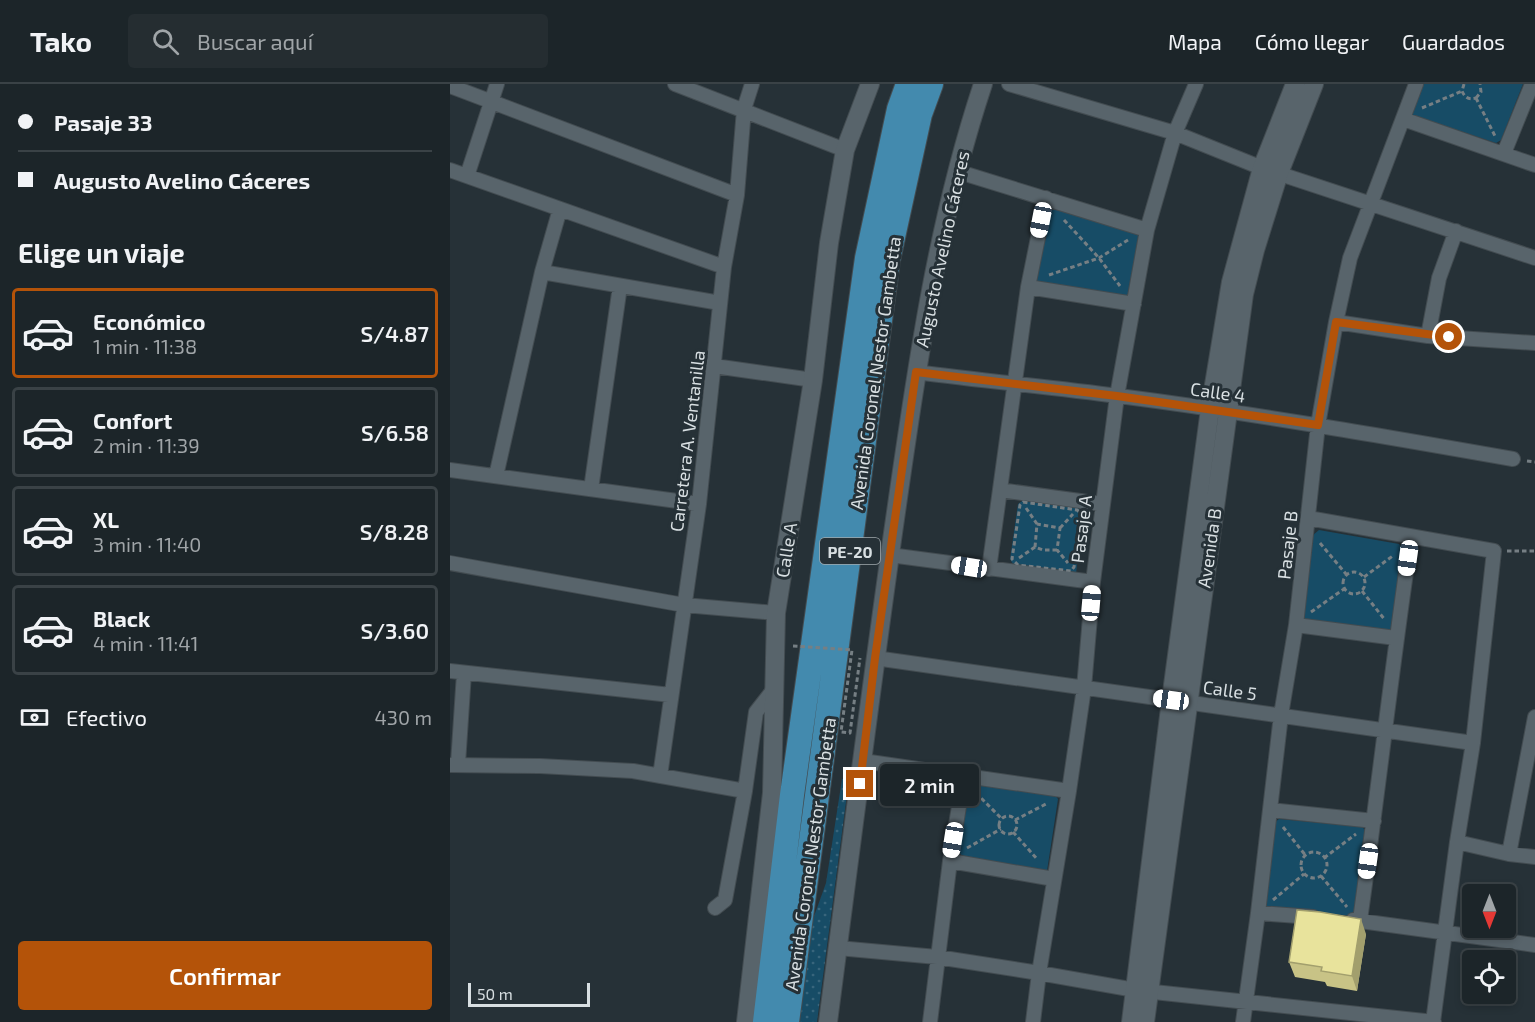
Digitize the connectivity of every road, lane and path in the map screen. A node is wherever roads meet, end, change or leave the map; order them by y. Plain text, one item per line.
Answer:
1 (497, 84) edge
2 (675, 84) edge
3 (752, 84) edge
4 (870, 84) edge
5 (908, 84) edge
6 (931, 84) edge
7 (983, 84) edge
8 (1009, 84) edge
9 (1196, 84) edge
10 (1295, 84) edge
11 (1314, 84) edge
12 (1416, 84) edge
13 (1464, 84) edge
14 (1481, 84) edge
15 (1532, 84) edge
16 (450, 86) edge
17 (1462, 91) junction
18 (1476, 98) junction
19 (1422, 101) dead end
20 (492, 102) junction
21 (744, 109) junction
22 (1419, 110) junction
23 (1430, 113) dead end
24 (1402, 119) junction
25 (1484, 132) dead end
26 (1175, 133) junction
27 (846, 150) junction
28 (1504, 153) junction
29 (1535, 165) edge
30 (450, 170) edge
31 (1270, 170) junction
32 (956, 171) junction
33 (467, 176) junction
34 (737, 195) junction
35 (1046, 198) junction
36 (1370, 203) junction
37 (560, 209) junction
38 (1060, 216) dead end
39 (1148, 230) junction
40 (1456, 231) junction
41 (1131, 238) dead end
42 (1099, 258) junction
43 (1535, 258) edge
44 (724, 267) junction
45 (542, 272) junction
46 (1047, 275) dead end
47 (620, 286) junction
48 (1028, 287) junction
49 (1125, 293) dead end
50 (720, 303) junction
51 (1134, 304) junction
52 (1336, 322) junction
53 (1428, 336) junction
54 (1535, 343) edge
55 (714, 366) junction
56 (916, 372) junction
57 (813, 380) junction
58 (1015, 385) junction
59 (1117, 396) junction
60 (1219, 410) junction
61 (1318, 425) junction
62 (1513, 459) dead end
63 (450, 470) edge
64 (496, 476) junction
65 (591, 489) junction
66 (1000, 490) junction
67 (1023, 502) junction
68 (699, 504) junction
69 (1102, 504) junction
70 (1077, 510) junction
71 (1308, 518) junction
72 (1037, 524) junction
73 (1060, 528) junction
74 (1411, 538) junction
75 (1035, 547) junction
76 (1394, 548) dead end
77 (1057, 550) junction
78 (1315, 550) dead end
79 (1494, 551) junction
80 (1535, 551) edge
81 (890, 555) junction
82 (1015, 562) junction
83 (450, 563) edge
84 (989, 569) junction
85 (1073, 569) junction
86 (1346, 574) junction
87 (1364, 577) junction
88 (1093, 582) junction
89 (1344, 589) junction
90 (1362, 591) junction
91 (684, 605) junction
92 (1305, 609) dead end
93 (776, 613) junction
94 (1304, 619) junction
95 (1389, 625) dead end
96 (1396, 638) junction
97 (793, 646) dead end
98 (867, 658) junction
99 (457, 672) edge
100 (1084, 688) junction
101 (774, 689) junction
102 (671, 695) junction
103 (1180, 701) junction
104 (1281, 715) junction
105 (1535, 717) edge
106 (1386, 730) junction
107 (1473, 743) junction
108 (863, 761) junction
109 (454, 764) edge
110 (660, 776) junction
111 (964, 776) junction
112 (973, 789) junction
113 (984, 791) dead end
114 (1069, 791) junction
115 (745, 792) junction
116 (971, 799) dead end
117 (1040, 800) dead end
118 (1051, 802) junction
119 (1270, 810) junction
120 (1050, 812) dead end
121 (1002, 819) junction
122 (1015, 820) junction
123 (1374, 821) junction
124 (1280, 823) dead end
125 (1356, 827) dead end
126 (1001, 830) junction
127 (1360, 831) junction
128 (1013, 832) junction
129 (1361, 836) dead end
130 (965, 840) dead end
131 (1457, 842) junction
132 (963, 850) junction
133 (975, 852) dead end
134 (1509, 854) junction
135 (1044, 855) dead end
136 (1306, 856) junction
137 (1535, 857) edge
138 (1324, 858) junction
139 (950, 861) junction
140 (1031, 863) dead end
141 (1042, 865) junction
142 (1304, 874) junction
143 (1321, 876) junction
144 (1054, 879) junction
145 (1353, 901) dead end
146 (715, 908) dead end
147 (1262, 909) junction
148 (1335, 916) junction
149 (1356, 916) junction
150 (1445, 931) junction
151 (1535, 945) edge
152 (838, 948) junction
153 (937, 957) junction
154 (1039, 973) junction
155 (1142, 991) junction
156 (1246, 1003) junction
157 (746, 1022) edge
158 (765, 1022) edge
159 (787, 1022) edge
160 (828, 1022) edge
161 (930, 1022) edge
162 (1034, 1022) edge
163 (1131, 1022) edge
164 (1145, 1022) edge
165 (1243, 1022) edge
166 (1433, 1022) edge

1 - 20 street
2 - 21 street
3 - 21 street, Carretera A. Ventanilla
4 - 27 street, Calle A
5 - 158 highway, Avenida Coronel Nestor Gambetta / PE-20
6 - 159 highway, Avenida Coronel Nestor Gambetta / PE-20
7 - 32 street, Augusto Avelino Cáceres
8 - 26 street
9 - 26 street, Pasaje A
10 - 31 street, Avenida B
11 - 31 street, Avenida B
12 - 24 street, Pasaje B
13 - 17 path
14 - 18 path
15 - 28 street
16 - 20 street
17 - 18 path
17 - 22 path
18 - 25 path
19 - 22 path
20 - 33 street
20 - 34 street
21 - 27 street
21 - 34 street, Carretera A. Ventanilla
22 - 23 path
24 - 28 street
24 - 36 street, Pasaje B
26 - 31 street
26 - 39 street, Pasaje A
27 - 57 street, Calle A
28 - 29 street
30 - 33 street
31 - 36 street
31 - 60 street, Avenida B
32 - 35 street
32 - 56 street, Augusto Avelino Cáceres
33 - 37 street
34 - 44 street, Carretera A. Ventanilla
35 - 39 street
35 - 48 street
36 - 40 street
36 - 52 street, Pasaje B
37 - 44 street
37 - 45 street
38 - 42 path
39 - 51 street, Pasaje A
40 - 43 street
40 - 53 street
41 - 42 path
42 - 46 path
42 - 49 path
44 - 50 street, Carretera A. Ventanilla
45 - 47 street
45 - 64 street
47 - 50 street
47 - 65 street
48 - 51 street
48 - 58 street
50 - 55 street, Carretera A. Ventanilla
51 - 59 street, Pasaje A
52 - 53 street
52 - 61 street, Pasaje B
53 - 54 street
55 - 57 street
55 - 68 street, Carretera A. Ventanilla
56 - 58 street, Calle 4
56 - 81 street, Augusto Avelino Cáceres
57 - 93 street, Calle A
58 - 59 street, Calle 4
58 - 66 street
59 - 60 street, Calle 4
59 - 69 street, Pasaje A
60 - 61 street, Calle 4
60 - 103 street, Avenida B
61 - 62 street, Calle 4
61 - 71 street, Pasaje B
63 - 64 street
64 - 65 street
65 - 68 street
66 - 69 street
66 - 84 street
67 - 70 path
67 - 72 path
67 - 82 path
68 - 91 street, Carretera A. Ventanilla
69 - 88 street, Pasaje A
70 - 73 path
70 - 85 path
71 - 74 street
71 - 94 street, Pasaje B
72 - 73 path
72 - 75 path
73 - 77 path
74 - 79 street
74 - 96 street
75 - 77 path
75 - 82 path
76 - 87 path
77 - 85 path
78 - 86 path
79 - 80 path
79 - 107 street
81 - 84 street
81 - 98 street, Augusto Avelino Cáceres
82 - 85 path
83 - 91 street
84 - 88 street
86 - 87 path
86 - 89 path
87 - 90 path
88 - 100 street, Pasaje A
89 - 90 path
89 - 94 path
90 - 95 path
91 - 93 street
91 - 102 street, Carretera A. Ventanilla
92 - 94 path
93 - 101 street, Calle A
94 - 96 street
94 - 104 street, Pasaje B
96 - 106 street
97 - 98 path, bridge
98 - 100 street, Calle 5
98 - 108 street, Augusto Avelino Cáceres
99 - 102 street
99 - 109 street
100 - 103 street, Calle 5
100 - 114 street, Pasaje A
101 - 115 street
101 - 157 street, Calle A
102 - 110 street, Carretera A. Ventanilla
103 - 104 street, Calle 5
103 - 155 street, Avenida B
104 - 106 street, Calle 5
104 - 119 street, Pasaje B
105 - 134 street
106 - 107 street, Calle 5
106 - 123 street
107 - 131 street
108 - 111 street
108 - 152 street, Augusto Avelino Cáceres
109 - 110 street
110 - 115 street
111 - 114 street
111 - 139 street
112 - 113 path
112 - 116 path
112 - 121 path
114 - 144 street, Pasaje A
115 - 146 street
117 - 118 path
118 - 120 path
118 - 122 path
119 - 123 street
119 - 147 street, Pasaje B
121 - 122 path
121 - 126 path
122 - 128 path
123 - 149 street
124 - 136 path
125 - 127 path
126 - 128 path
126 - 132 path
127 - 129 path
127 - 138 path
128 - 141 path
130 - 132 path
131 - 134 street
131 - 150 street
132 - 133 path
134 - 137 street
135 - 141 path
136 - 138 path
136 - 142 path
138 - 143 path
139 - 144 street
139 - 153 street
140 - 141 path
142 - 143 path
142 - 147 path
143 - 149 path
144 - 154 street, Pasaje A
145 - 149 path
147 - 148 street
147 - 156 street, Pasaje B
148 - 149 street
148 - 149 path
149 - 150 street
150 - 151 street
150 - 166 street
152 - 153 street
152 - 160 street, Augusto Avelino Cáceres
153 - 154 street
153 - 161 street
154 - 155 street
154 - 162 street, Pasaje A
155 - 156 street
155 - 163 street, Avenida B
155 - 164 street, Avenida B
156 - 165 street, Pasaje B
156 - 166 street

